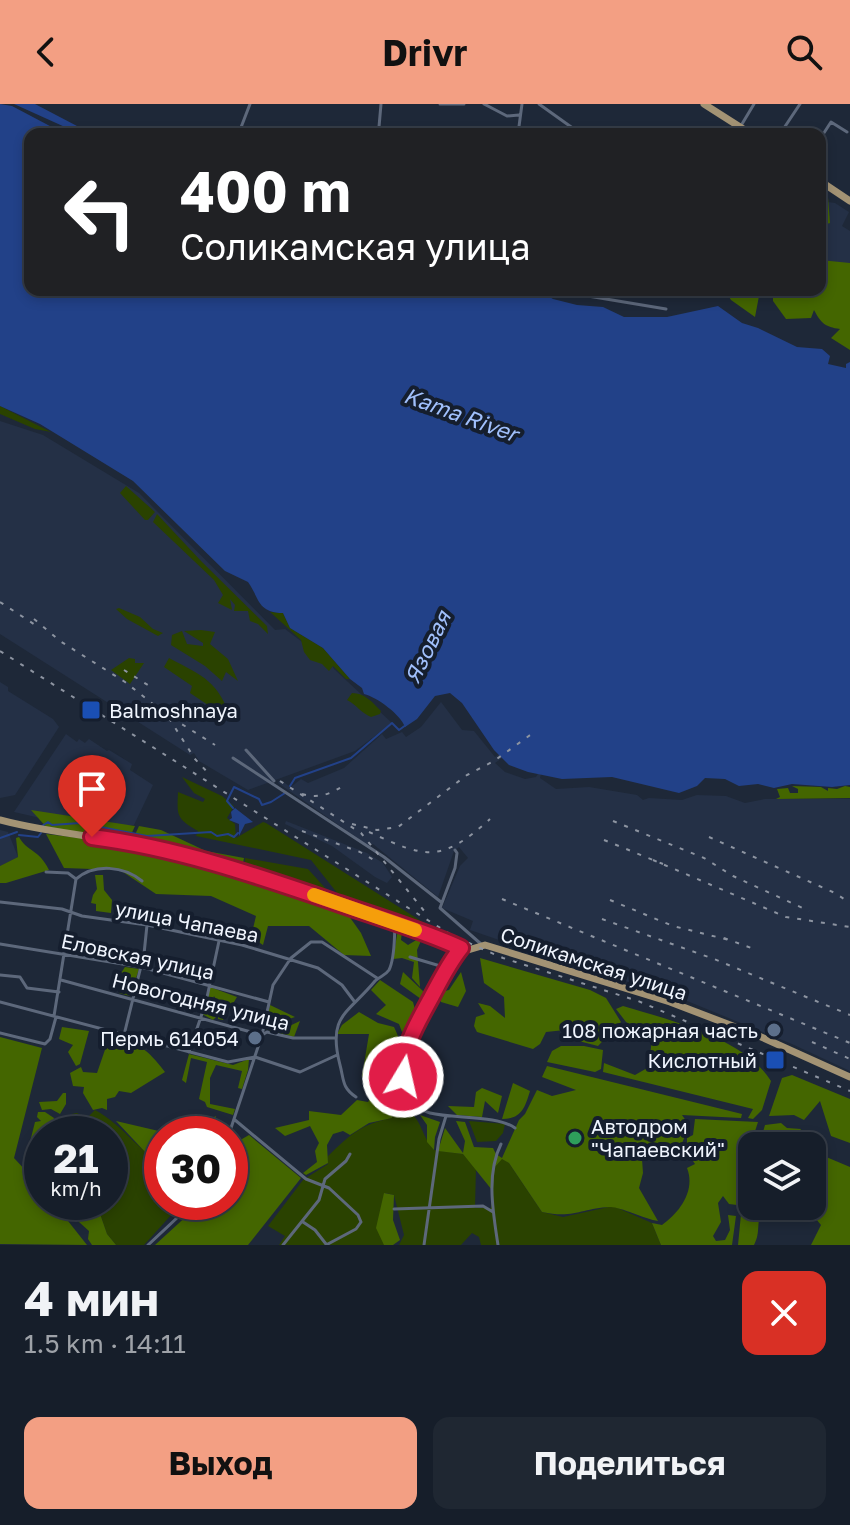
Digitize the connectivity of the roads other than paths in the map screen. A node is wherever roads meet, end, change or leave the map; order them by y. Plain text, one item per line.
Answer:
1 (250, 104) edge
2 (381, 104) edge
3 (440, 104) edge
4 (464, 104) edge
5 (484, 104) edge
6 (522, 104) edge
7 (539, 104) edge
8 (754, 104) edge
9 (800, 104) edge
10 (709, 105) edge
11 (519, 115) junction
12 (740, 126) junction
13 (241, 128) edge
14 (379, 128) edge
15 (518, 128) edge
16 (573, 128) edge
17 (743, 128) edge
18 (784, 128) edge
19 (826, 130) edge
20 (847, 132) dead end
21 (826, 185) edge
22 (850, 201) edge
23 (588, 296) edge
24 (666, 309) dead end
25 (246, 750) dead end
26 (233, 758) dead end
27 (276, 784) junction
28 (0, 820) edge
29 (458, 851) dead end
30 (46, 872) dead end
31 (76, 879) junction
32 (142, 881) dead end
33 (0, 902) edge
34 (441, 902) junction
35 (71, 912) junction
36 (396, 923) junction
37 (147, 925) junction
38 (219, 941) junction
39 (0, 944) edge
40 (481, 944) junction
41 (461, 948) junction
42 (65, 953) junction
43 (410, 957) dead end
44 (582, 957) dead end
45 (291, 958) junction
46 (141, 967) junction
47 (447, 968) junction
48 (0, 975) edge
49 (576, 975) junction
50 (377, 978) junction
51 (61, 980) junction
52 (209, 985) junction
53 (59, 992) junction
54 (132, 1000) junction
55 (354, 1001) junction
56 (0, 1002) edge
57 (269, 1002) junction
58 (55, 1017) junction
59 (198, 1017) junction
60 (0, 1033) edge
61 (124, 1035) junction
62 (262, 1035) junction
63 (335, 1038) junction
64 (189, 1052) junction
65 (337, 1055) junction
66 (255, 1057) junction
67 (850, 1077) edge
68 (356, 1097) dead end
69 (236, 1116) edge
70 (446, 1116) junction
71 (515, 1128) dead end
72 (248, 1131) edge
73 (501, 1144) dead end
74 (350, 1154) dead end
75 (322, 1185) junction
76 (428, 1208) junction
77 (394, 1209) dead end
78 (493, 1212) junction
79 (175, 1220) edge
80 (303, 1222) junction
81 (148, 1245) edge
82 (283, 1245) edge
83 (327, 1245) edge
84 (424, 1245) edge
85 (498, 1245) edge

1 - 13 street
2 - 14 street
3 - 4 street
5 - 11 street
6 - 11 street
7 - 16 street
8 - 12 street
9 - 18 street
10 - 12 main road
11 - 15 street
12 - 17 main road
19 - 20 street
21 - 22 main road
23 - 24 street
25 - 27 street
26 - 27 street
27 - 34 street
28 - 36 main road
29 - 34 street
30 - 31 street
31 - 32 street
31 - 35 street
33 - 35 street, улица Чапаева
34 - 40 street
35 - 37 street, улица Чапаева
35 - 42 street
36 - 41 main road
36 - 50 street
37 - 38 street, улица Чапаева
37 - 46 street
38 - 45 street, улица Чапаева
38 - 52 street
39 - 42 street, Еловская улица
40 - 41 main road, Соликамская улица
40 - 49 main road, Соликамская улица
41 - 47 street
42 - 46 street, Еловская улица
42 - 51 street
43 - 47 street
44 - 49 street
45 - 50 street
45 - 55 street, улица Чапаева
45 - 57 street
46 - 52 street, Еловская улица
46 - 54 street
47 - 70 street
48 - 53 street
49 - 67 main road, Соликамская улица
50 - 55 street
51 - 53 street
51 - 54 street, Новогодняя улица
52 - 57 street, Еловская улица
52 - 59 street
53 - 58 street
54 - 59 street, Новогодняя улица
54 - 61 street
55 - 63 street
56 - 58 street
57 - 62 street
58 - 60 street
58 - 61 street
59 - 62 street, Новогодняя улица
59 - 64 street
61 - 64 street
62 - 63 street, Новогодняя улица
62 - 66 street
63 - 65 street
64 - 66 street
65 - 66 street
65 - 68 street
66 - 69 street
70 - 71 street
70 - 76 street
72 - 75 street
73 - 78 street
74 - 75 street
75 - 80 street
75 - 83 street
76 - 77 street
76 - 78 street
76 - 84 street
78 - 85 street
79 - 81 street
80 - 82 street
80 - 83 street

